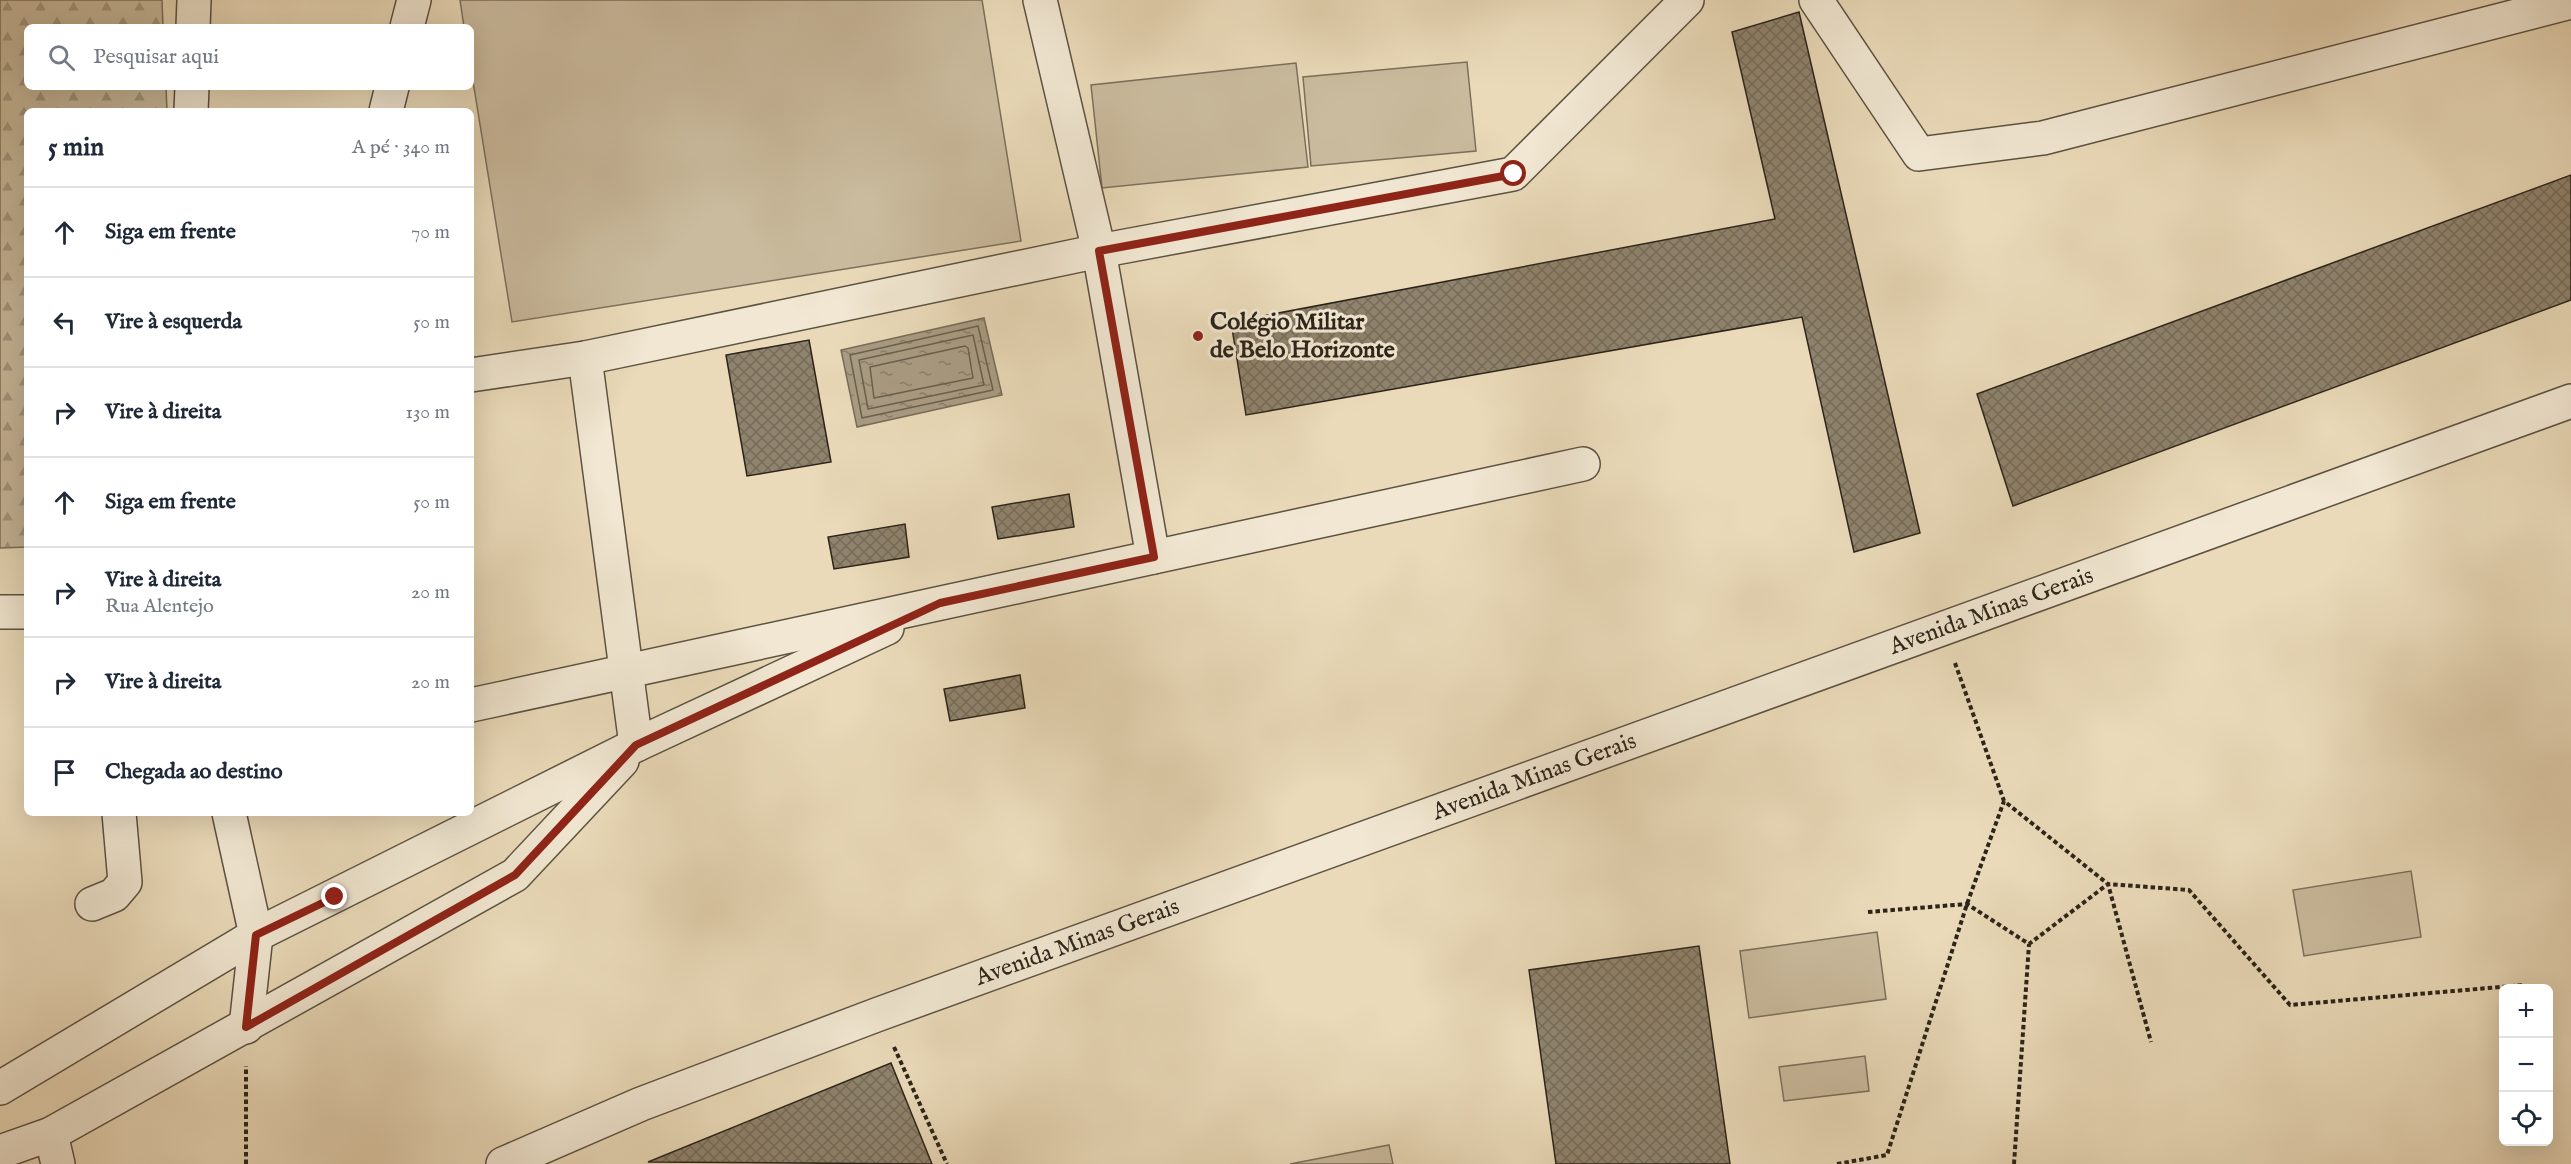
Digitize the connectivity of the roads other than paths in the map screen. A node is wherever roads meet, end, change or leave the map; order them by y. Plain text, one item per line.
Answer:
1 (194, 0) edge
2 (414, 0) edge
3 (1040, 0) edge
4 (1687, 0) edge
5 (1816, 0) edge
6 (2571, 2) edge
7 (193, 24) edge
8 (408, 24) edge
9 (192, 90) edge
10 (391, 90) edge
11 (191, 108) edge
12 (387, 108) edge
13 (1099, 251) junction
14 (585, 358) junction
15 (474, 375) edge
16 (2571, 401) edge
17 (1583, 464) dead end
18 (1154, 557) junction
19 (940, 603) junction
20 (0, 612) edge
21 (24, 612) edge
22 (627, 671) junction
23 (474, 704) edge
24 (636, 745) junction
25 (119, 816) edge
26 (230, 816) edge
27 (92, 904) dead end
28 (256, 935) junction
29 (246, 1027) junction
30 (0, 1088) edge
31 (55, 1149) edge
32 (0, 1152) edge
33 (503, 1164) edge

1 - 7 street
2 - 8 street
3 - 13 street
4 - 13 street
5 - 6 street
9 - 11 street
10 - 12 street
13 - 14 street
13 - 18 street
14 - 15 street
14 - 22 street
16 - 33 street, Avenida Minas Gerais
17 - 18 street
18 - 19 street
19 - 22 street
19 - 24 street
20 - 21 street
22 - 23 street
22 - 24 street
24 - 28 street
24 - 29 street
25 - 27 street
26 - 28 street
28 - 29 street
28 - 30 street
29 - 31 street
31 - 32 street

